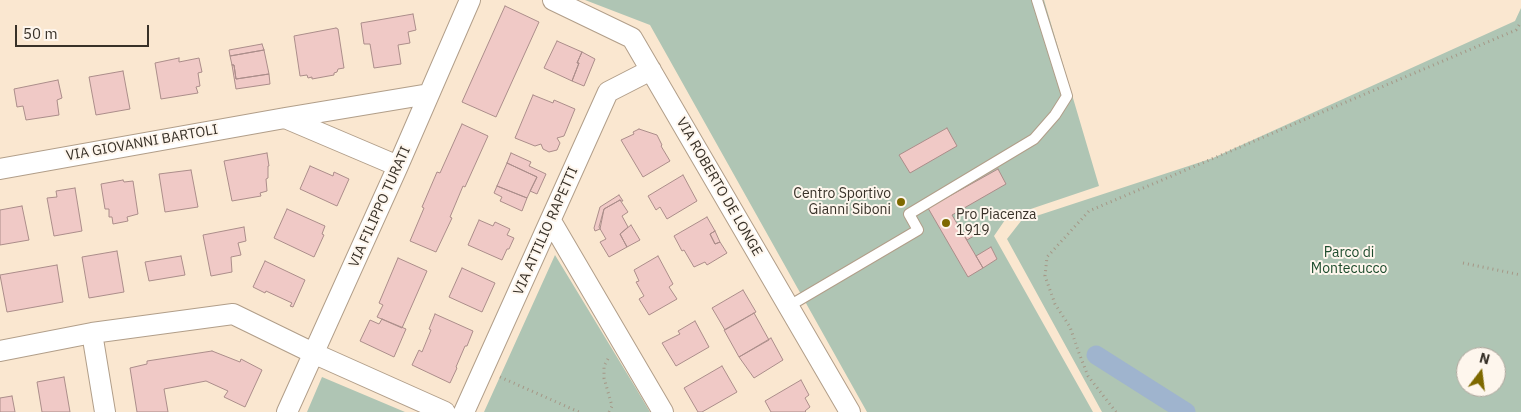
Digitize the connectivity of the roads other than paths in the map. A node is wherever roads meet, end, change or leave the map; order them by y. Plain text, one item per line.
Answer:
1 (470, 0) edge
2 (553, 0) edge
3 (1037, 0) edge
4 (651, 70) junction
5 (429, 94) junction
6 (285, 118) junction
7 (398, 166) junction
8 (0, 169) edge
9 (551, 221) junction
10 (788, 306) junction
11 (92, 334) junction
12 (0, 351) edge
13 (314, 353) junction
14 (105, 412) edge
15 (287, 412) edge
16 (445, 412) edge
17 (464, 412) edge
18 (663, 412) edge
19 (850, 412) edge

1 - 5 street, VIA FILIPPO TURATI
2 - 4 street, VIA ROBERTO DE LONGE
3 - 10 lane
4 - 9 street, VIA ATTILIO RAPETTI
4 - 10 street, VIA ROBERTO DE LONGE
5 - 6 street, VIA GIOVANNI BARTOLI
5 - 7 street, VIA FILIPPO TURATI
6 - 7 street
6 - 8 street, VIA GIOVANNI BARTOLI
7 - 13 street, VIA FILIPPO TURATI
9 - 17 street, VIA ATTILIO RAPETTI
9 - 18 street
10 - 19 street, VIA ROBERTO DE LONGE
11 - 12 street
11 - 13 street
11 - 14 street
13 - 15 street, VIA FILIPPO TURATI
13 - 16 street

